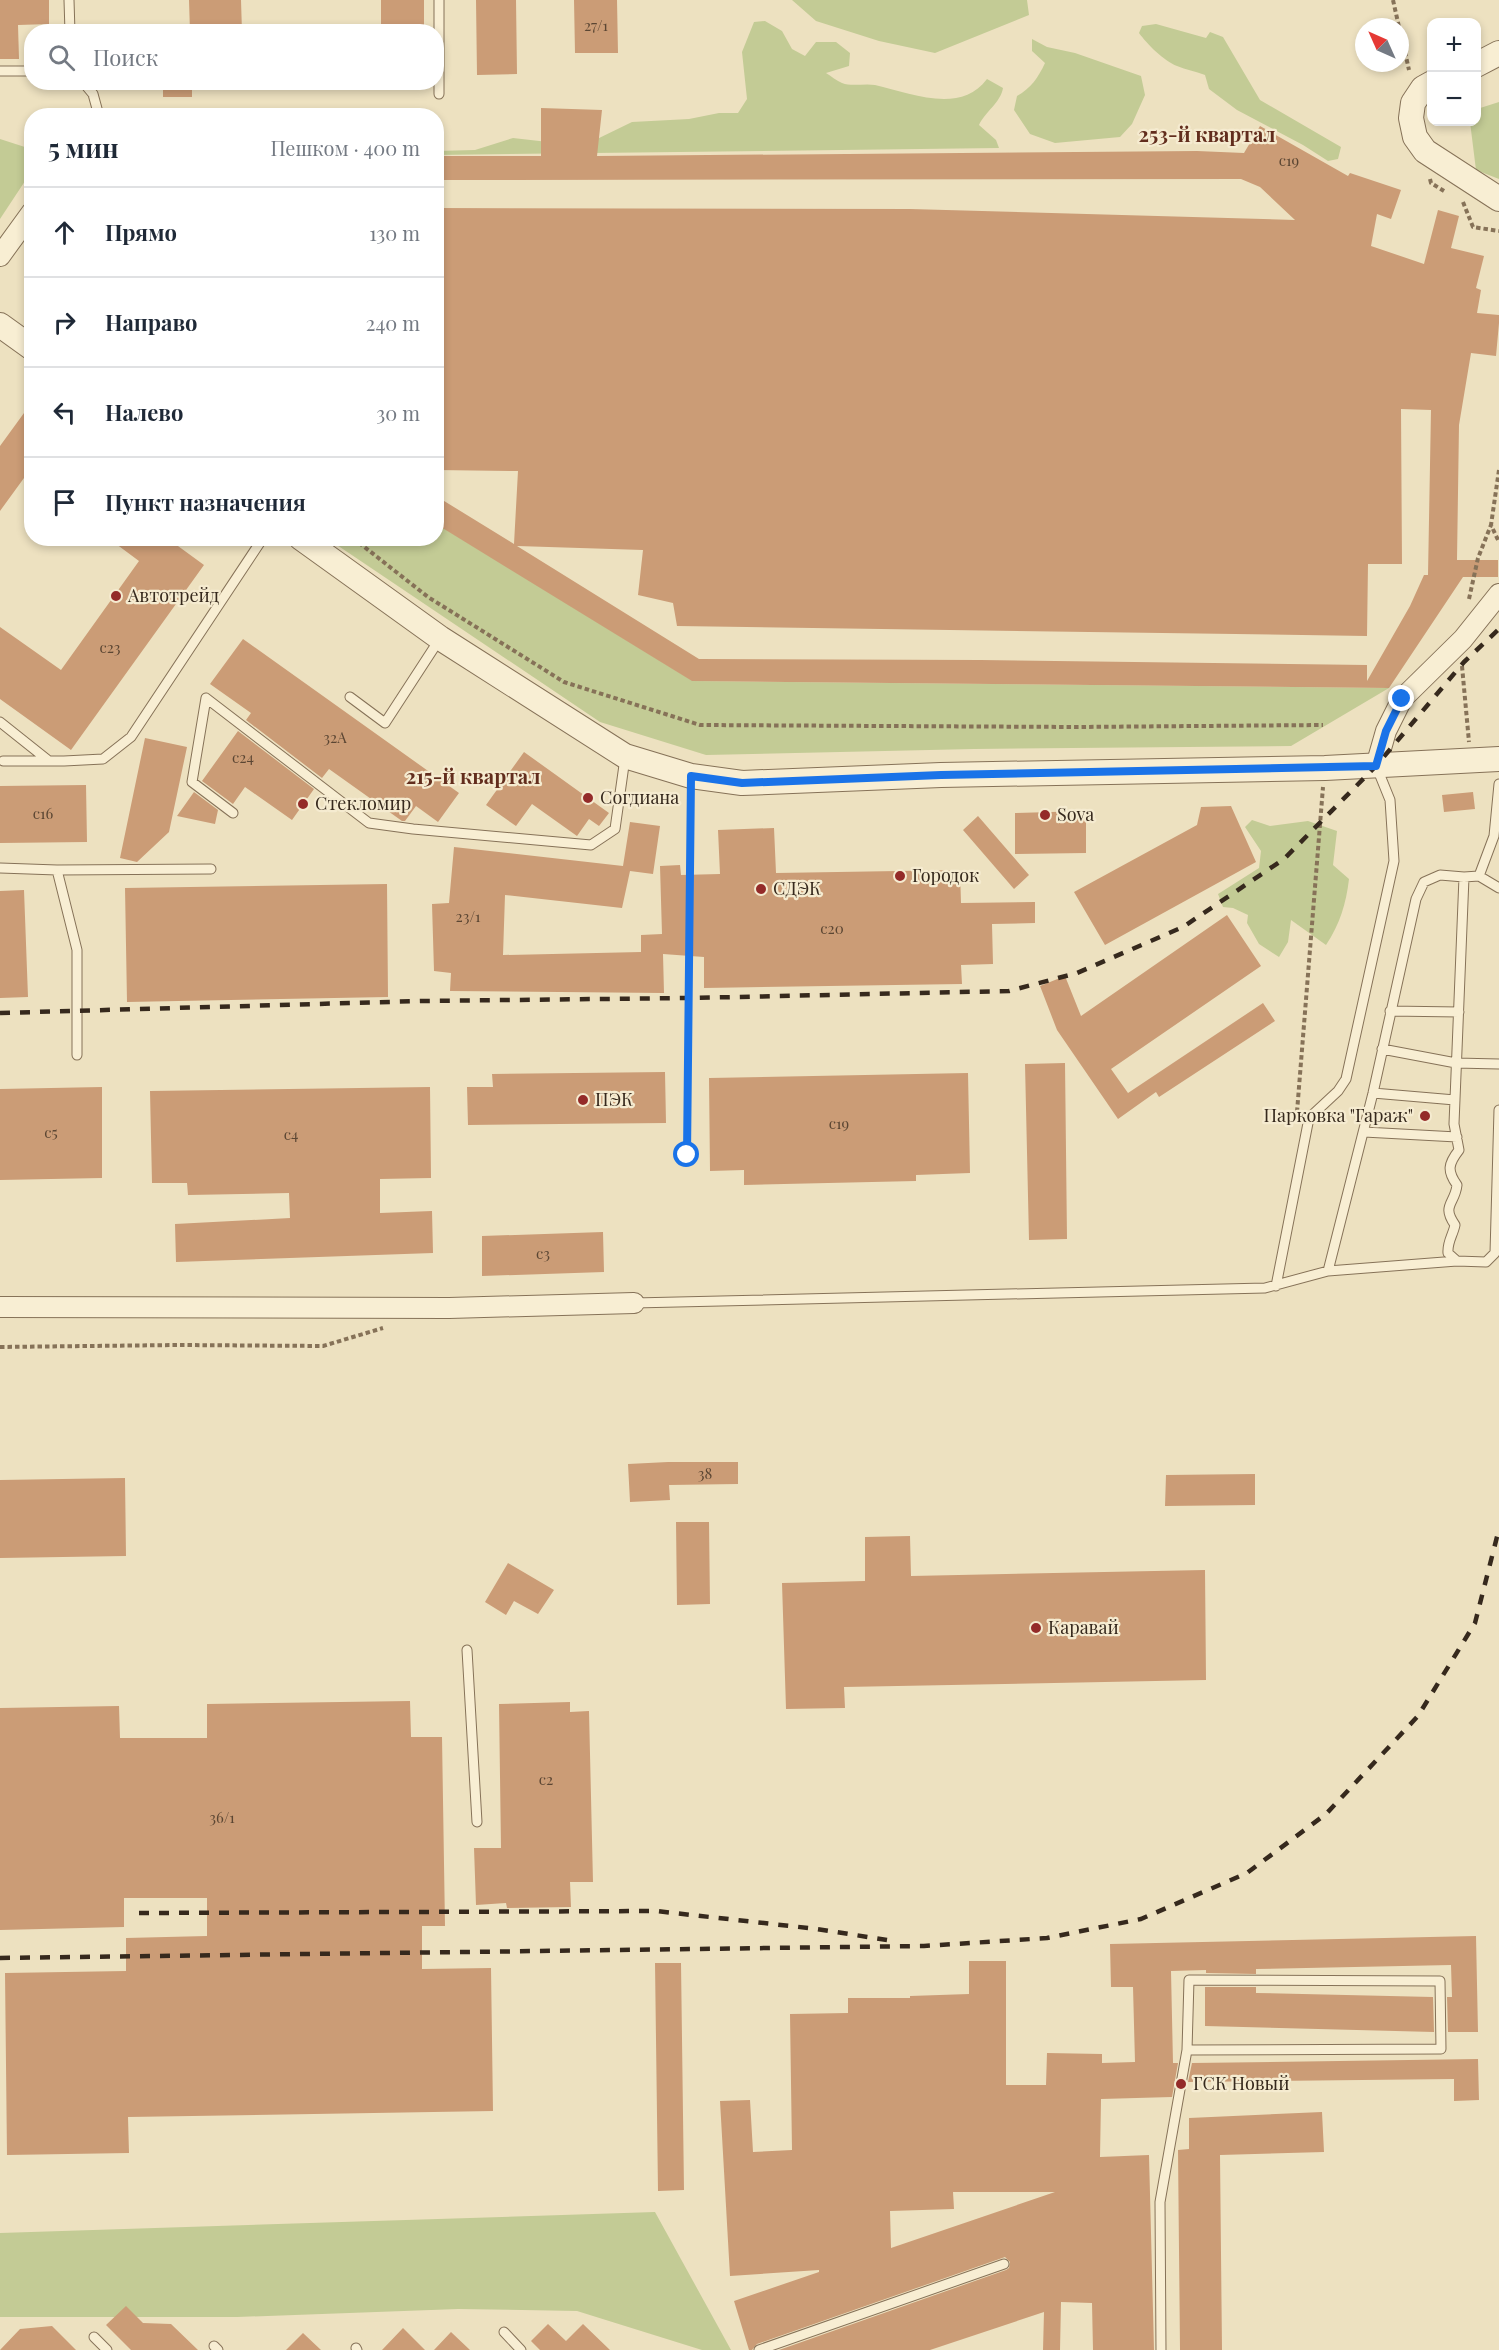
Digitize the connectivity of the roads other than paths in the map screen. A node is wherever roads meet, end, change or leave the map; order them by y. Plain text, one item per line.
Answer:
1 (69, 0) edge
2 (438, 0) edge
3 (70, 24) edge
4 (439, 24) edge
5 (1499, 53) edge
6 (1481, 62) edge
7 (0, 71) edge
8 (24, 71) edge
9 (1427, 86) edge
10 (90, 90) edge
11 (440, 90) edge
12 (440, 94) dead end
13 (97, 108) edge
14 (1499, 199) edge
15 (24, 223) edge
16 (0, 256) edge
17 (0, 325) edge
18 (24, 342) edge
19 (258, 546) edge
20 (313, 546) edge
21 (1499, 594) edge
22 (441, 638) junction
23 (350, 697) dead end
24 (0, 722) edge
25 (625, 756) junction
26 (1499, 759) edge
27 (3, 761) dead end
28 (50, 761) junction
29 (1376, 766) junction
30 (1499, 784) edge
31 (233, 813) dead end
32 (0, 868) edge
33 (211, 869) dead end
34 (57, 870) junction
35 (1479, 876) junction
36 (1464, 877) junction
37 (1499, 888) edge
38 (1390, 1011) junction
39 (1459, 1012) junction
40 (1382, 1049) junction
41 (77, 1055) dead end
42 (1456, 1063) junction
43 (1499, 1064) edge
44 (1373, 1093) junction
45 (1455, 1100) junction
46 (1499, 1110) edge
47 (1364, 1132) junction
48 (1457, 1137) junction
49 (1457, 1261) junction
50 (1328, 1271) junction
51 (1276, 1286) junction
52 (634, 1303) joint
53 (0, 1307) edge
54 (467, 1650) dead end
55 (477, 1822) dead end
56 (1187, 2050) junction
57 (1004, 2264) dead end
58 (504, 2332) dead end
59 (94, 2337) dead end
60 (107, 2350) edge
61 (521, 2350) edge
62 (759, 2350) edge
63 (1161, 2350) edge

1 - 3 lane
2 - 4 lane
5 - 6 street
7 - 8 lane
9 - 14 street
10 - 13 lane
11 - 12 lane
15 - 16 street
17 - 18 street
19 - 28 lane
20 - 22 street
21 - 29 street
22 - 23 lane
22 - 25 street
24 - 28 lane
25 - 29 street
25 - 31 lane
26 - 29 street
27 - 28 lane
29 - 51 lane
30 - 35 lane
32 - 34 lane
33 - 34 lane
34 - 41 lane
35 - 36 lane
35 - 37 lane
36 - 38 lane
36 - 39 lane
38 - 39 lane
38 - 40 lane
39 - 42 lane
40 - 42 lane
40 - 44 lane
42 - 43 lane
42 - 45 lane
44 - 45 lane
44 - 47 lane
45 - 48 lane
46 - 49 lane
47 - 48 lane
47 - 50 lane
48 - 49 lane
49 - 50 lane
50 - 51 lane
51 - 52 lane
52 - 53 street
54 - 55 lane
56 - 56 lane
56 - 63 lane
57 - 62 lane
58 - 61 lane
59 - 60 lane

